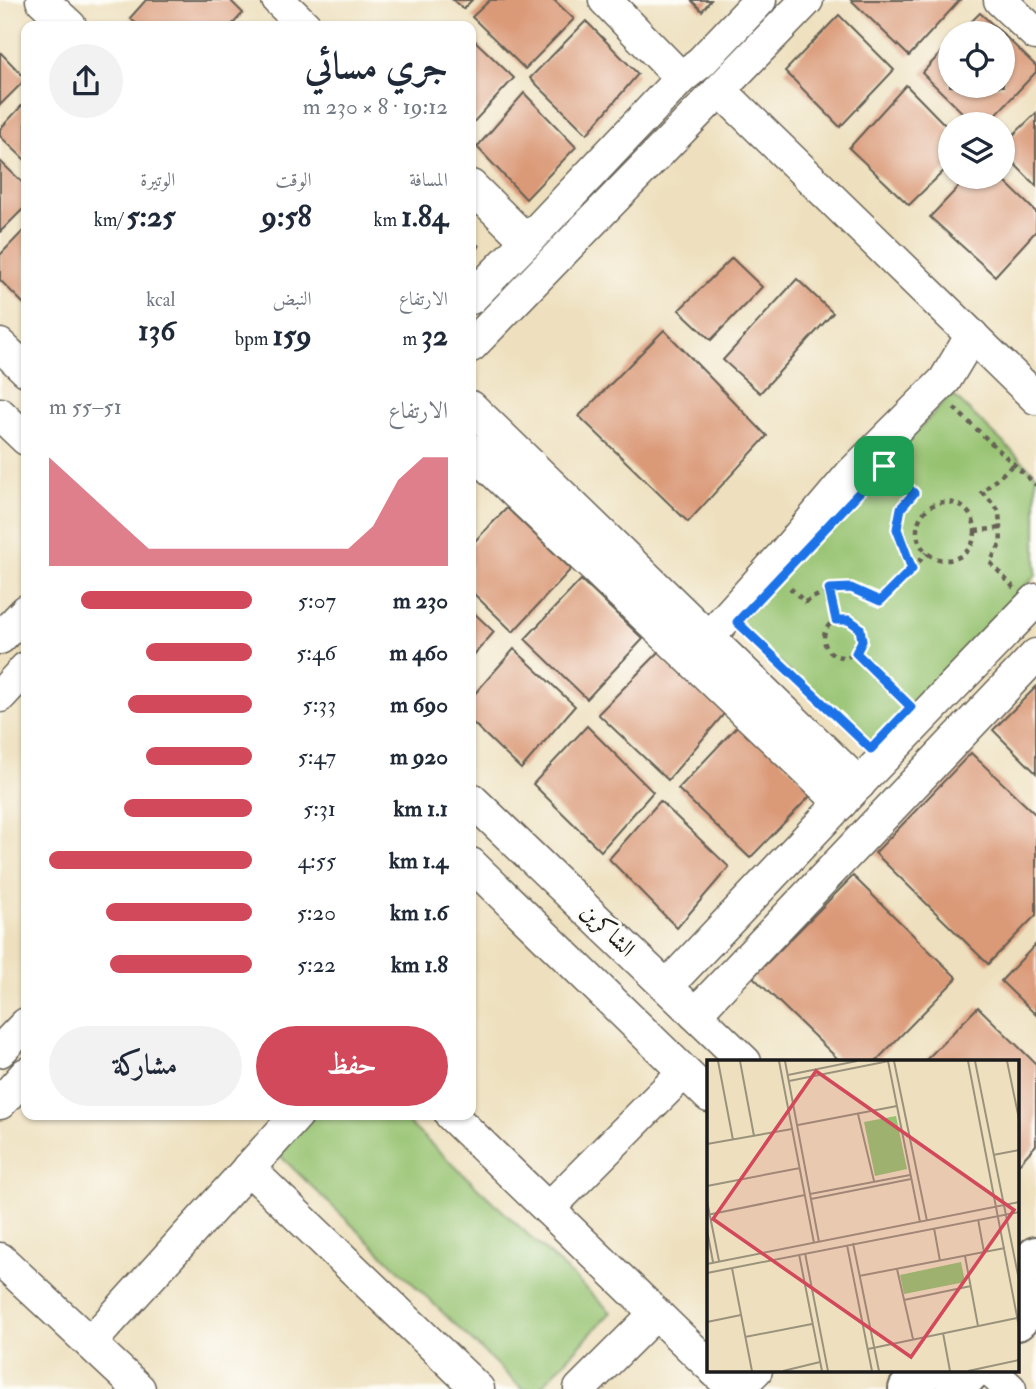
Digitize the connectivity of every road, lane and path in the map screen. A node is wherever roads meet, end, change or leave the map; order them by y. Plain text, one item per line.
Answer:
1 (42, 0) edge
2 (278, 0) edge
3 (605, 0) edge
4 (761, 0) edge
5 (807, 0) edge
6 (1000, 0) edge
7 (65, 21) edge
8 (301, 21) edge
9 (1036, 34) edge
10 (681, 78) junction
11 (720, 90) junction
12 (476, 191) edge
13 (527, 241) junction
14 (476, 293) edge
15 (972, 335) junction
16 (476, 341) edge
17 (0, 345) edge
18 (21, 365) edge
19 (1036, 398) edge
20 (946, 401) dead end
21 (476, 412) edge
22 (0, 414) edge
23 (21, 434) edge
24 (476, 455) edge
25 (1014, 464) junction
26 (884, 466) dead end
27 (1036, 485) edge
28 (1000, 528) junction
29 (975, 531) junction
30 (927, 553) junction
31 (912, 569) junction
32 (787, 586) dead end
33 (829, 589) junction
34 (1027, 597) edge
35 (21, 616) edge
36 (836, 620) junction
37 (747, 631) dead end
38 (0, 638) edge
39 (708, 638) junction
40 (856, 653) junction
41 (1036, 655) edge
42 (21, 673) edge
43 (0, 696) edge
44 (911, 707) dead end
45 (871, 749) dead end
46 (850, 794) junction
47 (476, 804) edge
48 (476, 869) edge
49 (585, 907) junction
50 (551, 943) junction
51 (667, 986) junction
52 (695, 1014) junction
53 (21, 1029) edge
54 (0, 1051) edge
55 (743, 1060) edge
56 (684, 1072) junction
57 (21, 1080) edge
58 (707, 1094) edge
59 (0, 1103) edge
60 (292, 1120) edge
61 (456, 1120) edge
62 (248, 1168) junction
63 (548, 1209) junction
64 (1036, 1256) edge
65 (0, 1259) edge
66 (1018, 1275) edge
67 (1036, 1302) edge
68 (655, 1314) junction
69 (1018, 1319) edge
70 (1018, 1321) edge
71 (1036, 1338) edge
72 (90, 1343) junction
73 (707, 1363) edge
74 (716, 1372) edge
75 (754, 1372) edge
76 (924, 1372) edge
77 (970, 1372) edge
78 (992, 1372) edge
79 (139, 1389) edge
80 (478, 1389) edge
81 (580, 1389) edge
82 (735, 1389) edge
83 (908, 1389) edge
84 (955, 1389) edge
85 (1010, 1389) edge

1 - 7 street
2 - 8 street
3 - 10 street
4 - 10 street
5 - 11 street
6 - 9 street
10 - 13 street
11 - 15 street
11 - 16 street
12 - 13 street
13 - 14 street
15 - 19 street
15 - 39 street
17 - 18 street
20 - 25 path
21 - 39 street
22 - 23 street
24 - 46 street
25 - 27 path
25 - 28 path
26 - 31 path
28 - 29 path
28 - 34 path
29 - 30 path
29 - 30 path
30 - 31 path
31 - 33 path
32 - 33 path
33 - 36 path
34 - 46 street
35 - 38 street
36 - 40 path
36 - 40 path
37 - 45 path
39 - 46 street
40 - 44 path
41 - 52 street
42 - 43 street
46 - 51 street
47 - 49 street, الشاكرين
48 - 50 street
49 - 50 street
49 - 51 street, الشاكرين
50 - 56 street
51 - 52 street, الشاكرين
52 - 55 street, الشاكرين
53 - 54 street
56 - 58 street
56 - 63 street
57 - 59 street
60 - 62 street
61 - 63 street
62 - 72 street
62 - 80 street
63 - 68 street
64 - 66 main road
65 - 72 street
67 - 69 main road
68 - 73 street
68 - 81 street
70 - 71 street
72 - 79 street
74 - 82 street
75 - 82 street
76 - 83 main road
77 - 84 main road
78 - 85 street

